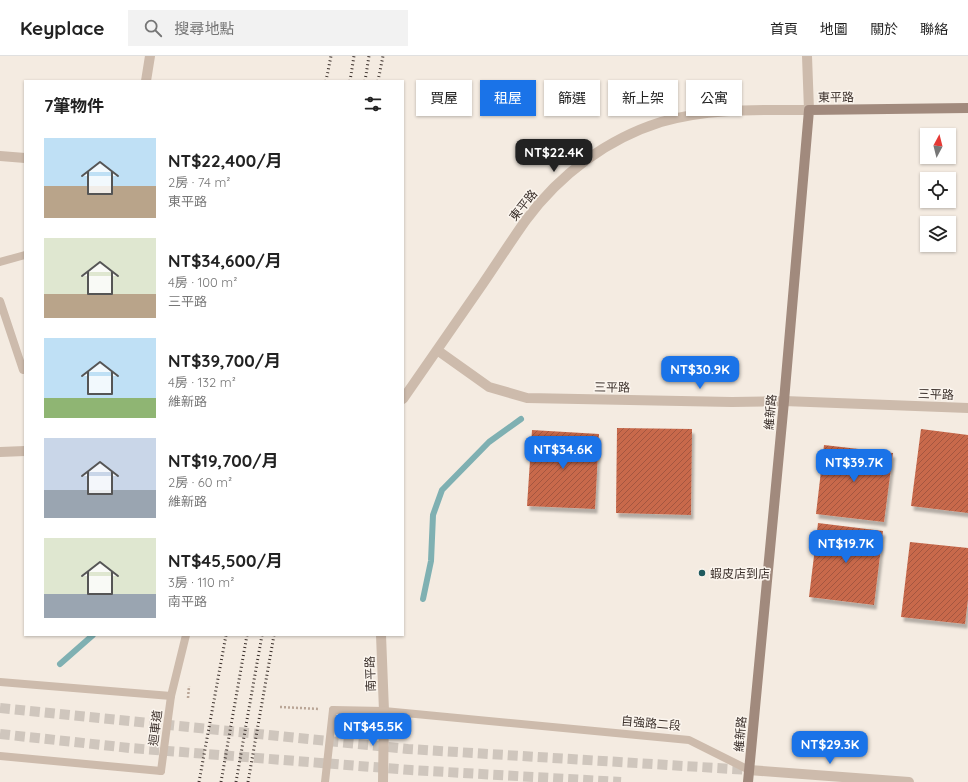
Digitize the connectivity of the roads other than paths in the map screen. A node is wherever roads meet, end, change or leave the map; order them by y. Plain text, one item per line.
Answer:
1 (150, 56) edge
2 (807, 56) edge
3 (146, 80) edge
4 (968, 108) edge
5 (809, 110) junction
6 (0, 156) edge
7 (24, 158) edge
8 (24, 255) edge
9 (0, 262) edge
10 (0, 301) edge
11 (438, 350) junction
12 (23, 370) dead end
13 (404, 399) edge
14 (784, 402) junction
15 (968, 408) edge
16 (24, 451) edge
17 (0, 452) edge
18 (186, 636) edge
19 (381, 636) edge
20 (0, 682) edge
21 (171, 696) junction
22 (384, 711) junction
23 (0, 756) edge
24 (749, 770) junction
25 (325, 782) edge
26 (384, 782) edge
27 (748, 782) edge
28 (909, 782) edge

1 - 3 street
2 - 5 street, 維新路
4 - 5 main road, 東平路
5 - 11 street, 東平路
5 - 14 main road, 維新路
6 - 7 street
8 - 9 lane
10 - 12 lane
11 - 13 street, 東平路
11 - 14 street, 三平路
14 - 15 street, 三平路
14 - 24 main road, 維新路
16 - 17 street
18 - 21 lane
19 - 22 street, 南平路
20 - 21 lane, 迴車道
21 - 23 lane, 迴車道, bridge
22 - 24 lane, 自強路二段
22 - 25 lane, bridge
22 - 26 street, 南平路, bridge
24 - 27 main road, 維新路
24 - 28 street, 自強路二段

